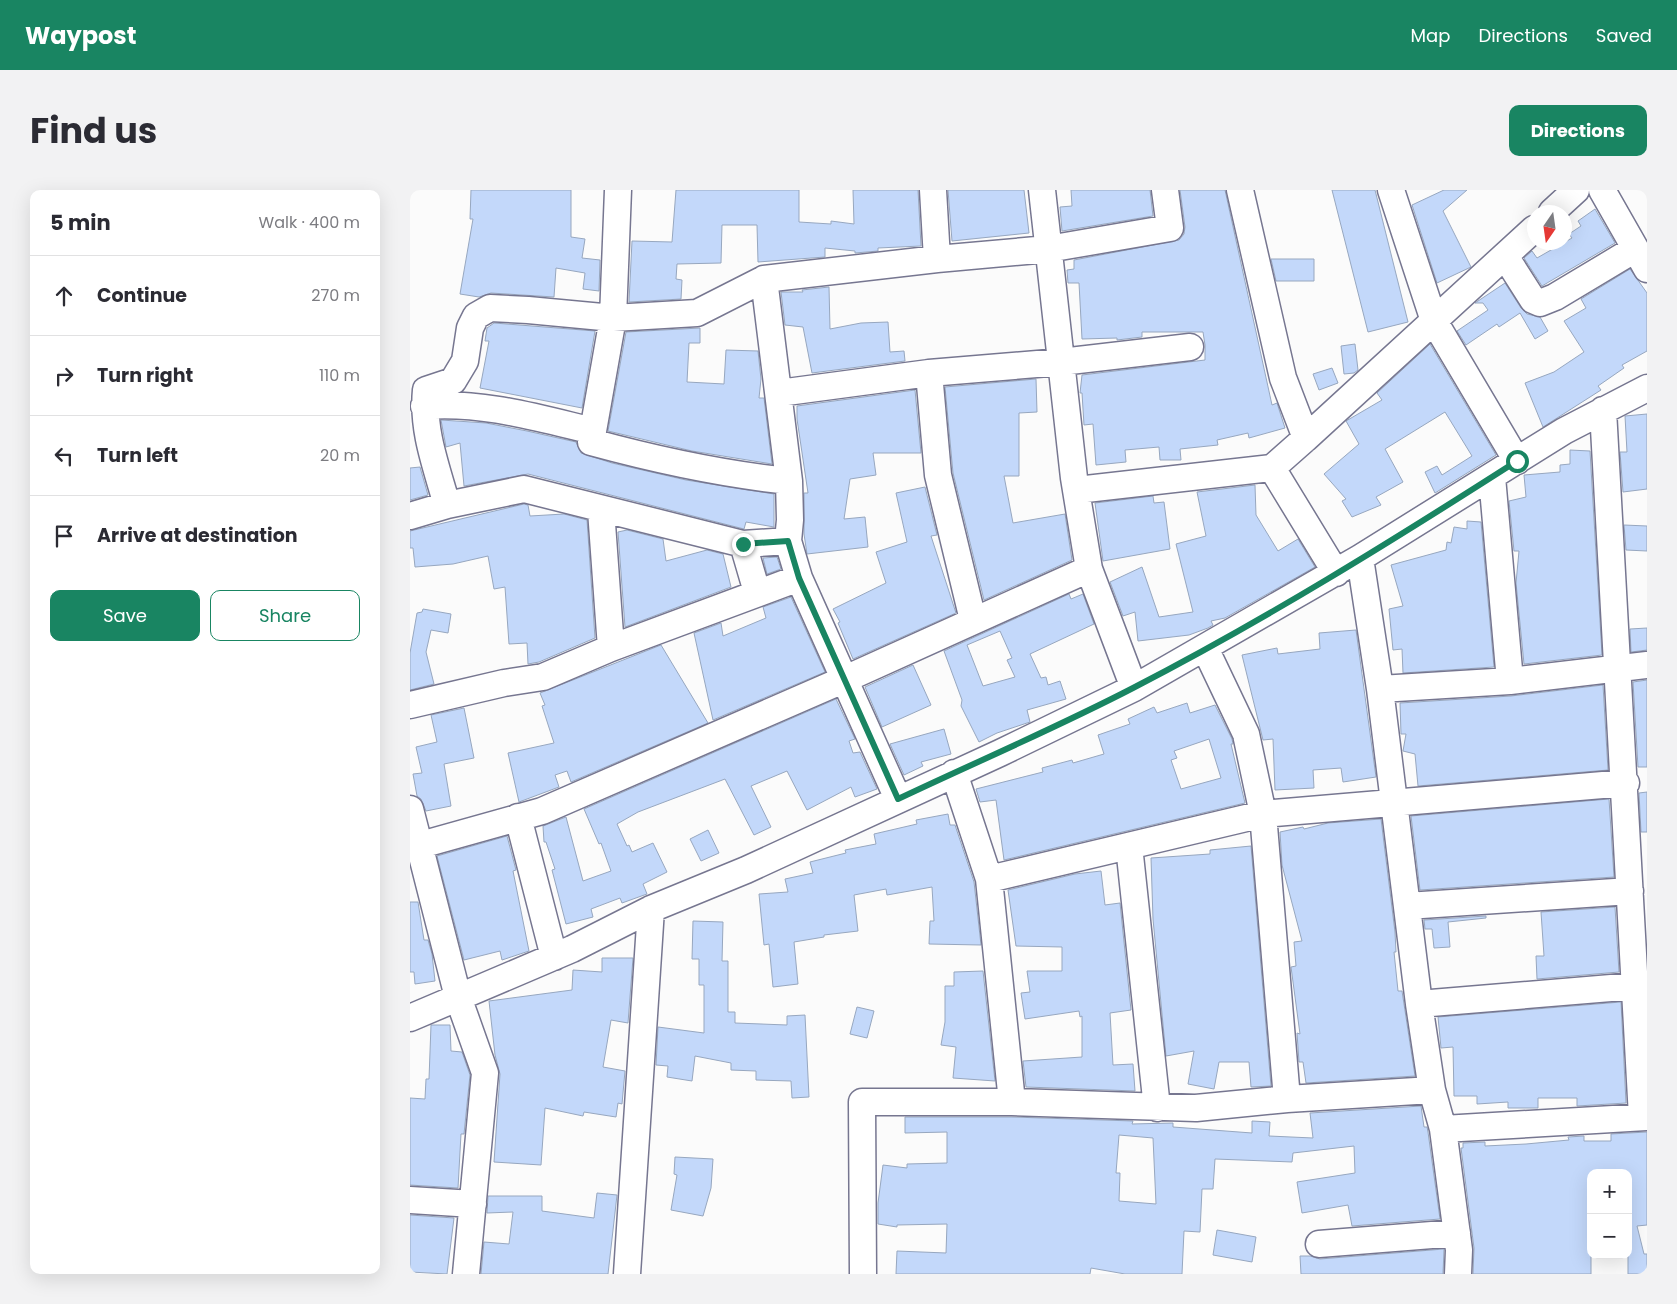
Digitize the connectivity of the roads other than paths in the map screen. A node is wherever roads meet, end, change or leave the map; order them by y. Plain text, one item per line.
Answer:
1 (618, 190) edge
2 (933, 190) edge
3 (1042, 190) edge
4 (1166, 190) edge
5 (1240, 190) edge
6 (1391, 190) edge
7 (1576, 190) edge
8 (1602, 190) edge
9 (1560, 205) edge
10 (1527, 236) edge
11 (1048, 249) junction
12 (1505, 256) junction
13 (937, 259) junction
14 (1641, 259) edge
15 (764, 280) junction
16 (613, 318) junction
17 (1434, 321) junction
18 (1190, 347) dead end
19 (1061, 362) junction
20 (929, 373) junction
21 (1647, 388) edge
22 (779, 393) junction
23 (424, 406) junction
24 (1603, 410) junction
25 (593, 431) junction
26 (1306, 438) junction
27 (1517, 461) junction
28 (1272, 468) junction
29 (1492, 476) junction
30 (789, 481) junction
31 (1076, 490) junction
32 (447, 504) junction
33 (601, 510) junction
34 (410, 516) edge
35 (788, 541) junction
36 (743, 544) junction
37 (1360, 558) junction
38 (1088, 569) junction
39 (1336, 572) junction
40 (799, 578) junction
41 (757, 592) junction
42 (973, 620) junction
43 (611, 648) junction
44 (1205, 648) junction
45 (1647, 665) edge
46 (1618, 668) junction
47 (843, 680) junction
48 (1510, 681) junction
49 (1134, 688) junction
50 (1380, 689) junction
51 (410, 705) edge
52 (954, 773) junction
53 (1626, 783) junction
54 (898, 799) junction
55 (1394, 804) junction
56 (410, 809) edge
57 (1263, 814) junction
58 (518, 817) junction
59 (1130, 846) junction
60 (415, 847) edge
61 (989, 879) junction
62 (1630, 891) junction
63 (1407, 906) junction
64 (651, 909) junction
65 (554, 957) junction
66 (1635, 986) junction
67 (458, 997) junction
68 (1419, 1004) junction
69 (410, 1018) edge
70 (1432, 1090) junction
71 (1287, 1099) junction
72 (1012, 1102) junction
73 (1157, 1108) junction
74 (1645, 1117) edge
75 (1443, 1129) junction
76 (410, 1200) edge
77 (473, 1204) junction
78 (1457, 1233) junction
79 (1319, 1244) dead end
80 (466, 1274) edge
81 (627, 1274) edge
82 (864, 1274) edge
83 (1458, 1274) edge

1 - 16 street
2 - 13 street
3 - 11 street
4 - 11 street
5 - 26 street
6 - 17 street
7 - 9 street
8 - 14 street
10 - 12 street
11 - 13 street
11 - 19 street
12 - 14 street
12 - 17 street
13 - 15 street
15 - 16 street
15 - 22 street
16 - 23 street
16 - 25 street
17 - 26 street
17 - 27 street
18 - 19 street
19 - 20 street
19 - 31 street
20 - 22 street
20 - 42 street
21 - 24 street
22 - 30 street
23 - 25 street
23 - 32 street
24 - 27 street
24 - 46 street
25 - 30 street
26 - 28 street
27 - 29 street
28 - 31 street
28 - 39 street
29 - 37 street
29 - 48 street
30 - 35 street
31 - 38 street
32 - 33 street
32 - 34 street
33 - 36 street
33 - 43 street
35 - 36 street
35 - 40 street
36 - 41 street
37 - 39 street
37 - 50 street
38 - 42 street
38 - 49 street
39 - 44 street
40 - 41 street
40 - 47 street
41 - 43 street
42 - 47 street
43 - 51 street
44 - 49 street
44 - 57 street
45 - 46 street
46 - 48 street
46 - 53 street
47 - 54 street
47 - 58 street
48 - 50 street
49 - 52 street
50 - 55 street
52 - 54 street
52 - 61 street
53 - 55 street
53 - 62 street
54 - 64 street
55 - 57 street
55 - 63 street
56 - 60 street
57 - 59 street
57 - 71 street
58 - 60 street
58 - 65 street
59 - 61 street
59 - 73 street
60 - 67 street
61 - 72 street
62 - 63 street
62 - 66 street
63 - 68 street
64 - 65 street
64 - 81 street
65 - 67 street
66 - 68 street
66 - 74 street
67 - 69 street
67 - 77 street
68 - 70 street
70 - 71 street
70 - 75 street
71 - 73 street
72 - 73 street
72 - 82 street
74 - 75 street
75 - 78 street
76 - 77 street
77 - 80 street
78 - 79 street
78 - 83 street

